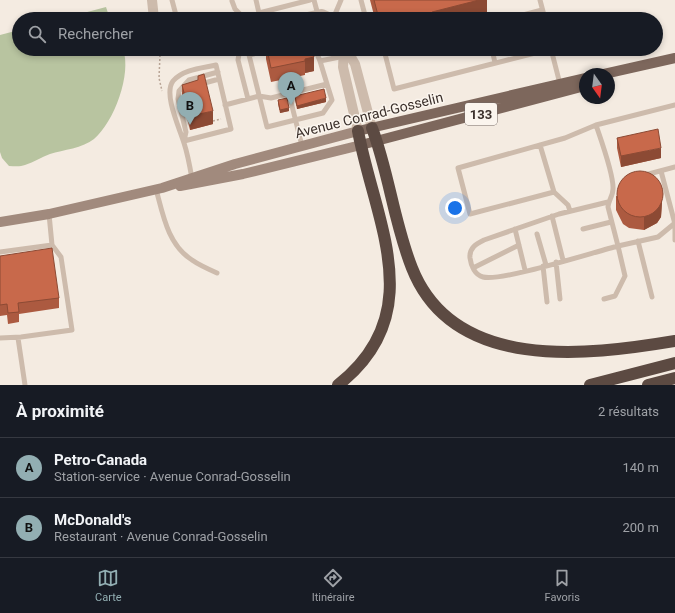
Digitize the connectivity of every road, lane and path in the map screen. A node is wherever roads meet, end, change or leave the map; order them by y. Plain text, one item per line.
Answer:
1 (152, 0) edge
2 (172, 0) edge
3 (256, 0) edge
4 (310, 0) edge
5 (314, 0) edge
6 (342, 0) edge
7 (361, 0) edge
8 (540, 0) edge
9 (232, 1) edge
10 (542, 10) joint
11 (153, 12) edge
12 (175, 12) edge
13 (237, 12) edge
14 (259, 12) edge
15 (263, 12) edge
16 (317, 12) edge
17 (336, 12) edge
18 (364, 12) edge
19 (534, 12) edge
20 (239, 56) edge
21 (250, 56) edge
22 (318, 56) edge
23 (336, 56) edge
24 (345, 56) edge
25 (348, 56) edge
26 (386, 56) edge
27 (494, 56) edge
28 (523, 56) edge
29 (553, 56) edge
30 (675, 58) edge
31 (320, 61) junction
32 (495, 63) junction
33 (647, 65) junction
34 (218, 72) junction
35 (615, 72) edge
36 (615, 76) edge
37 (219, 79) junction
38 (579, 79) edge
39 (327, 84) junction
40 (560, 84) junction
41 (198, 85) edge
42 (191, 87) edge
43 (579, 88) edge
44 (179, 91) junction
45 (289, 94) junction
46 (259, 96) junction
47 (248, 99) junction
48 (225, 105) junction
49 (675, 105) edge
50 (211, 115) edge
51 (296, 120) junction
52 (214, 124) dead end
53 (596, 125) junction
54 (372, 128) junction
55 (358, 131) junction
56 (184, 141) junction
57 (377, 141) junction
58 (540, 144) junction
59 (361, 145) junction
60 (302, 146) junction
61 (675, 167) edge
62 (660, 171) junction
63 (640, 176) edge
64 (192, 180) junction
65 (619, 181) edge
66 (612, 183) junction
67 (159, 189) junction
68 (554, 192) junction
69 (608, 202) junction
70 (570, 211) junction
71 (49, 214) junction
72 (552, 216) junction
73 (0, 222) edge
74 (612, 222) junction
75 (675, 223) edge
76 (515, 229) junction
77 (583, 229) dead end
78 (537, 234) dead end
79 (675, 240) edge
80 (638, 241) junction
81 (52, 245) junction
82 (518, 245) junction
83 (618, 246) junction
84 (0, 252) edge
85 (563, 260) junction
86 (556, 262) junction
87 (544, 265) junction
88 (473, 268) junction
89 (525, 270) junction
90 (217, 273) dead end
91 (652, 297) dead end
92 (560, 299) dead end
93 (604, 299) dead end
94 (547, 302) dead end
95 (0, 338) edge
96 (18, 338) junction
97 (675, 341) edge
98 (675, 363) edge
99 (675, 378) edge
100 (25, 385) edge
101 (338, 385) edge
102 (590, 385) edge
103 (648, 385) edge

1 - 11 street
2 - 12 lane
3 - 14 lane
4 - 15 lane
5 - 16 lane
6 - 17 lane
7 - 18 lane
8 - 10 lane
9 - 13 lane
10 - 19 lane
20 - 47 lane
21 - 46 lane
22 - 31 lane
23 - 31 lane
24 - 55 street
25 - 54 street
26 - 32 lane
27 - 32 lane
28 - 32 lane
29 - 40 lane
30 - 33 main road
31 - 39 lane
33 - 35 main road
33 - 36 main road
34 - 37 lane
34 - 44 lane
34 - 56 lane
37 - 41 lane
37 - 48 lane
38 - 40 main road, Avenue Conrad-Gosselin / 133
39 - 45 lane
39 - 51 lane
40 - 54 main road, Avenue Conrad-Gosselin / 133
42 - 44 lane
43 - 57 main road, Avenue Conrad-Gosselin / 133
44 - 56 lane
45 - 46 lane
45 - 51 lane
46 - 47 lane
46 - 51 lane
47 - 48 lane
48 - 56 lane
49 - 53 lane
50 - 52 path
51 - 60 lane
53 - 58 lane
53 - 66 lane
54 - 55 main road, Avenue Conrad-Gosselin / 133
54 - 57 highway
55 - 59 highway
55 - 60 street, Avenue Conrad-Gosselin
56 - 64 lane
57 - 59 main road, Avenue Conrad-Gosselin / 133
57 - 97 highway
58 - 68 lane
58 - 68 lane
59 - 64 street, Avenue Conrad-Gosselin
59 - 101 highway
60 - 64 street, Avenue Conrad-Gosselin
61 - 62 lane
62 - 63 lane
62 - 75 lane
64 - 67 street, Avenue Conrad-Gosselin
65 - 66 lane
66 - 69 lane
67 - 71 street, Avenue Conrad-Gosselin
67 - 90 lane
68 - 70 lane
69 - 70 lane
69 - 74 lane
70 - 72 lane
71 - 73 street, Avenue Conrad-Gosselin
71 - 81 lane
72 - 76 lane
72 - 85 lane
74 - 77 lane
74 - 83 lane
75 - 79 lane
75 - 80 lane
76 - 82 lane
76 - 88 lane
78 - 87 lane
80 - 83 lane
80 - 91 lane
81 - 84 lane
81 - 96 lane
82 - 88 lane
82 - 89 lane
83 - 85 lane
83 - 93 lane
85 - 86 lane
86 - 87 lane
86 - 92 lane
87 - 89 lane
87 - 94 lane
88 - 89 lane
95 - 96 lane
96 - 100 lane
98 - 102 highway
99 - 103 highway

